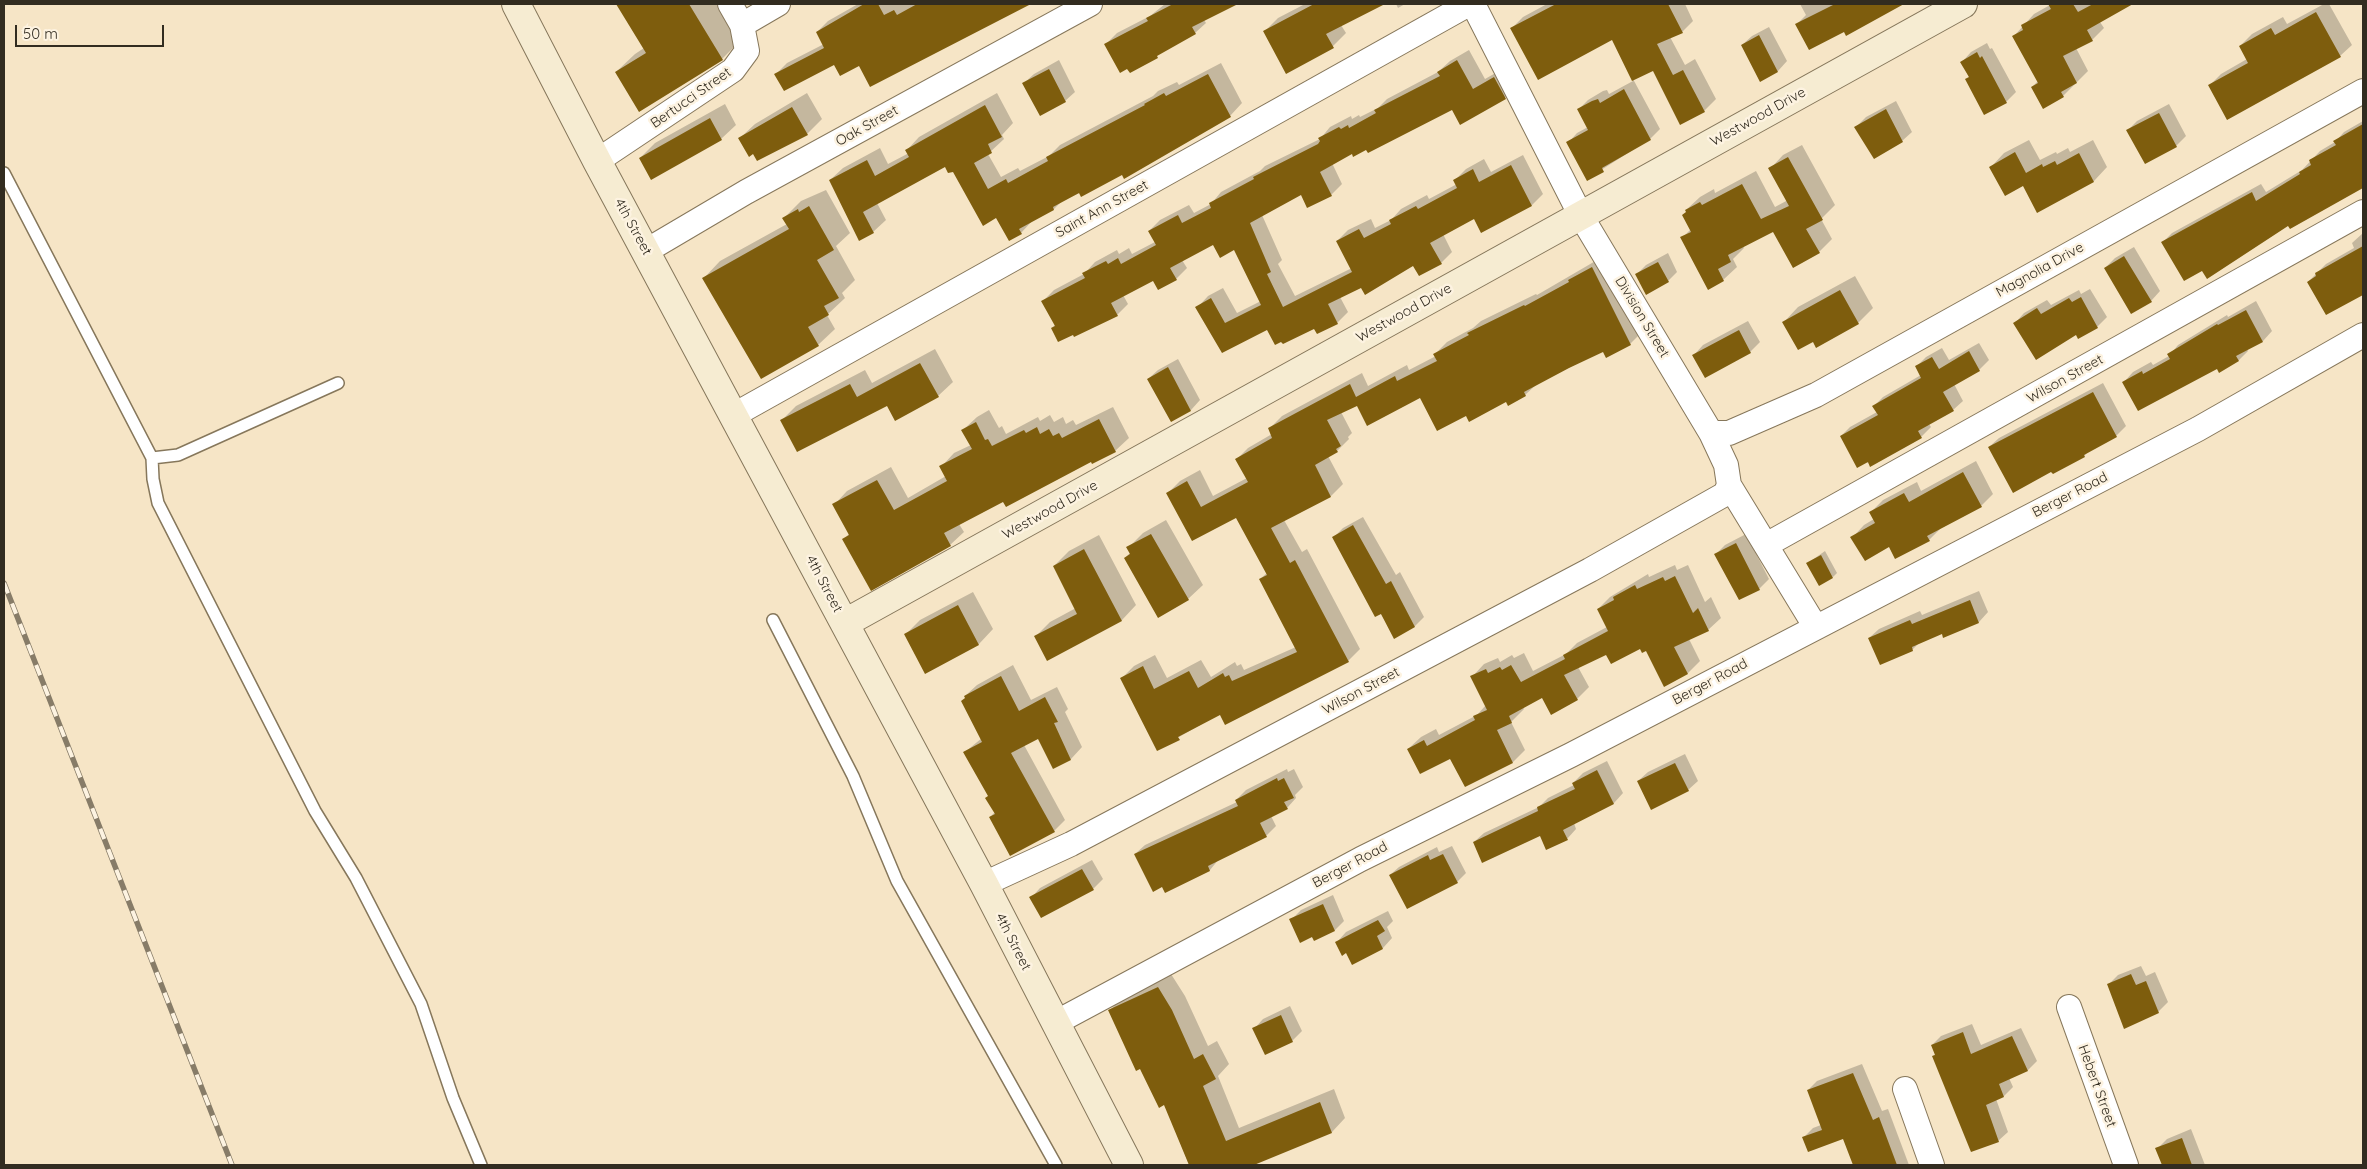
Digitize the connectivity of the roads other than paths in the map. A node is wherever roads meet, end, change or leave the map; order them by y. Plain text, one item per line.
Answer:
1 (516, 4) edge
2 (730, 4) edge
3 (778, 4) edge
4 (1090, 4) edge
5 (1471, 4) edge
6 (1963, 4) edge
7 (742, 25) junction
8 (2363, 91) edge
9 (597, 161) junction
10 (4, 173) edge
11 (2363, 212) edge
12 (1581, 216) junction
13 (646, 251) junction
14 (2363, 336) edge
15 (338, 383) dead end
16 (734, 415) junction
17 (1711, 433) junction
18 (152, 458) junction
19 (1729, 485) junction
20 (1766, 545) junction
21 (773, 620) dead end
22 (845, 623) junction
23 (1815, 626) junction
24 (984, 884) junction
25 (2069, 1007) dead end
26 (1055, 1023) junction
27 (1905, 1089) dead end
28 (481, 1165) edge
29 (1056, 1165) edge
30 (1129, 1165) edge
31 (1932, 1165) edge
32 (2126, 1165) edge

1 - 9 main road, 4th Street
2 - 7 street
3 - 7 street
4 - 13 street, Oak Street
5 - 12 street, Division Street
5 - 16 street, Saint Ann Street
6 - 12 main road, Westwood Drive
7 - 9 street, Bertucci Street
8 - 17 street, Magnolia Drive
9 - 13 main road, 4th Street
10 - 18 lane
11 - 20 street, Wilson Street
12 - 17 street, Division Street
12 - 22 main road, Westwood Drive
13 - 16 main road, 4th Street
14 - 23 street, Berger Road
15 - 18 lane
16 - 22 main road, 4th Street
17 - 19 street, Division Street
18 - 28 lane
19 - 20 street, Division Street
19 - 24 street, Wilson Street
20 - 23 street, Division Street
21 - 29 lane
22 - 24 main road, 4th Street
23 - 26 street, Berger Road
24 - 26 main road, 4th Street
25 - 32 street, Hebert Street
26 - 30 main road, 4th Street
27 - 31 street

